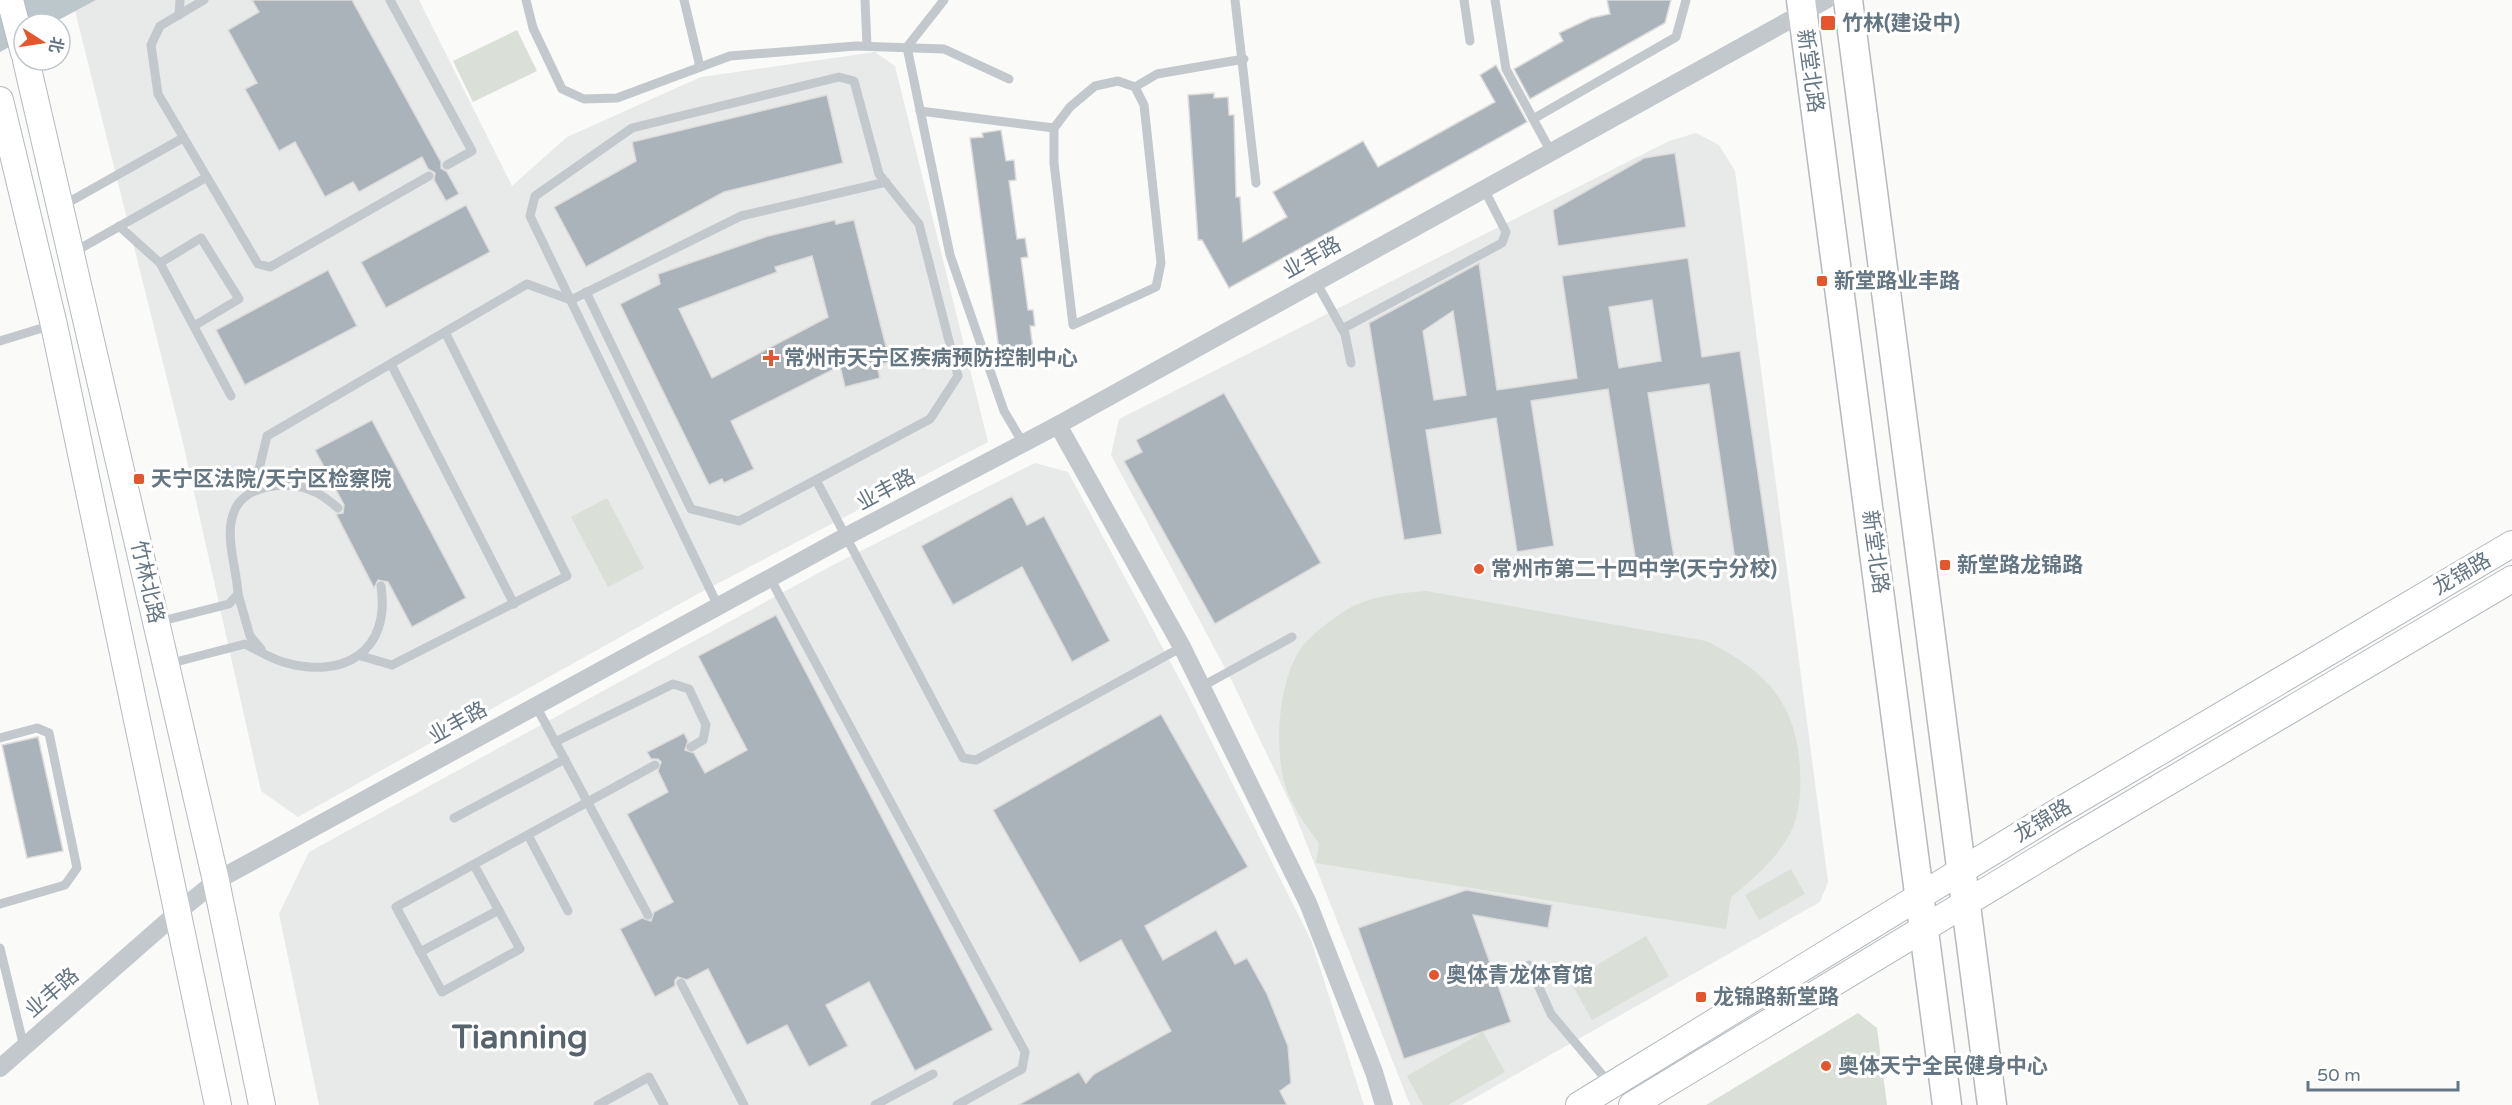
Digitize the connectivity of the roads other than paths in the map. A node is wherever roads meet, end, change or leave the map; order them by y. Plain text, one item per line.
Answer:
1 (180, 0) edge
2 (204, 0) edge
3 (390, 0) edge
4 (526, 0) edge
5 (684, 0) edge
6 (865, 0) edge
7 (944, 0) edge
8 (1235, 0) edge
9 (1464, 0) edge
10 (1495, 0) edge
11 (1686, 0) edge
12 (1848, 0) edge
13 (1810, 4) edge
14 (179, 15) junction
15 (1470, 42) dead end
16 (867, 46) junction
17 (907, 46) junction
18 (1244, 59) junction
19 (700, 67) junction
20 (28, 72) edge
21 (1009, 79) dead end
22 (1135, 87) junction
23 (0, 100) edge
24 (920, 111) junction
25 (1533, 119) junction
26 (1054, 128) junction
27 (183, 138) junction
28 (1551, 152) junction
29 (447, 165) dead end
30 (429, 176) dead end
31 (205, 178) junction
32 (886, 182) junction
33 (1256, 183) dead end
34 (1484, 189) junction
35 (60, 207) junction
36 (119, 226) junction
37 (71, 254) junction
38 (160, 263) junction
39 (1316, 282) junction
40 (586, 292) junction
41 (571, 300) junction
42 (54, 325) junction
43 (194, 326) junction
44 (1342, 329) junction
45 (445, 332) junction
46 (0, 341) edge
47 (1351, 363) dead end
48 (392, 364) junction
49 (231, 396) dead end
50 (1058, 425) junction
51 (1023, 443) junction
52 (816, 480) junction
53 (254, 490) junction
54 (339, 507) dead end
55 (844, 537) junction
56 (2512, 544) edge
57 (770, 578) junction
58 (2512, 579) edge
59 (381, 586) dead end
60 (238, 594) junction
61 (513, 604) junction
62 (718, 606) junction
63 (156, 623) junction
64 (1292, 637) dead end
65 (1182, 647) junction
66 (265, 654) junction
67 (361, 656) junction
68 (166, 665) junction
69 (1202, 687) junction
70 (536, 706) junction
71 (0, 738) edge
72 (555, 742) junction
73 (691, 747) dead end
74 (565, 759) junction
75 (655, 765) dead end
76 (588, 802) junction
77 (454, 818) dead end
78 (528, 835) junction
79 (474, 865) junction
80 (1962, 870) junction
81 (216, 881) junction
82 (1921, 896) junction
83 (1966, 903) junction
84 (0, 904) edge
85 (499, 910) junction
86 (568, 911) dead end
87 (178, 912) junction
88 (648, 915) dead end
89 (1925, 928) junction
90 (0, 948) edge
91 (420, 952) junction
92 (1529, 965) dead end
93 (681, 983) dead end
94 (24, 1047) junction
95 (0, 1068) edge
96 (933, 1074) dead end
97 (1611, 1086) junction
98 (218, 1105) edge
99 (262, 1105) edge
100 (598, 1105) edge
101 (664, 1105) edge
102 (744, 1105) edge
103 (875, 1105) edge
104 (957, 1105) edge
105 (1384, 1105) edge
106 (1579, 1105) edge
107 (1632, 1105) edge
108 (1947, 1105) edge
109 (1992, 1105) edge

1 - 14 lane
2 - 14 lane
3 - 29 lane
4 - 19 lane
5 - 19 lane
6 - 16 lane
7 - 17 lane
8 - 18 lane
9 - 15 lane
10 - 25 lane
11 - 25 lane
12 - 80 main road
13 - 28 street, 业丰路
13 - 82 main road, 新堂北路
14 - 27 lane
16 - 17 lane
16 - 19 lane
17 - 21 lane
17 - 24 lane
18 - 22 lane
18 - 33 lane
20 - 35 main road, 竹林北路
22 - 26 lane
22 - 26 lane
23 - 42 main road, 竹林北路
24 - 26 lane
24 - 51 lane
25 - 28 lane
27 - 31 lane
27 - 35 lane
28 - 34 street, 业丰路
30 - 31 lane
31 - 36 lane
32 - 40 lane
32 - 41 lane
32 - 52 lane
34 - 39 street, 业丰路
34 - 44 lane
35 - 37 main road, 竹林北路
36 - 37 lane
36 - 38 lane
37 - 63 main road, 竹林北路
38 - 43 lane
38 - 43 lane
39 - 44 lane
39 - 50 street, 业丰路
40 - 41 lane
40 - 52 lane
41 - 45 lane
41 - 62 lane
42 - 46 lane
42 - 87 main road, 竹林北路
43 - 49 lane
44 - 47 lane
45 - 48 lane
45 - 61 lane
48 - 53 lane
48 - 61 lane
50 - 51 street, 业丰路
50 - 65 street
51 - 55 street, 业丰路
52 - 55 lane
53 - 54 lane
53 - 60 lane
55 - 57 street, 业丰路
55 - 65 lane
56 - 80 main road, 龙锦路
57 - 62 street, 业丰路
57 - 104 lane
58 - 83 main road, 龙锦路
59 - 67 lane
60 - 63 lane
60 - 66 lane
61 - 67 lane
62 - 70 street, 业丰路
63 - 68 main road, 竹林北路
64 - 69 lane
65 - 69 street
66 - 67 lane
66 - 68 lane
68 - 81 main road, 竹林北路
69 - 105 street
70 - 72 lane
70 - 81 street, 业丰路
71 - 84 lane
72 - 73 lane
72 - 74 lane
74 - 76 lane
74 - 77 lane
75 - 76 lane
76 - 78 lane
76 - 88 lane
78 - 79 lane
78 - 86 lane
79 - 85 lane
79 - 91 lane
80 - 82 main road, 龙锦路
80 - 83 main road
81 - 87 street, 业丰路
81 - 99 main road, 竹林北路
82 - 89 main road, 新堂北路
82 - 97 main road, 龙锦路
83 - 89 main road, 龙锦路
83 - 109 main road
85 - 91 lane
85 - 91 lane
87 - 94 street, 业丰路
87 - 98 main road, 竹林北路
89 - 107 main road, 龙锦路
89 - 108 main road, 新堂北路
90 - 94 lane
92 - 97 lane
93 - 102 lane
94 - 95 street, 业丰路
96 - 103 lane
97 - 106 main road, 龙锦路
100 - 101 lane

